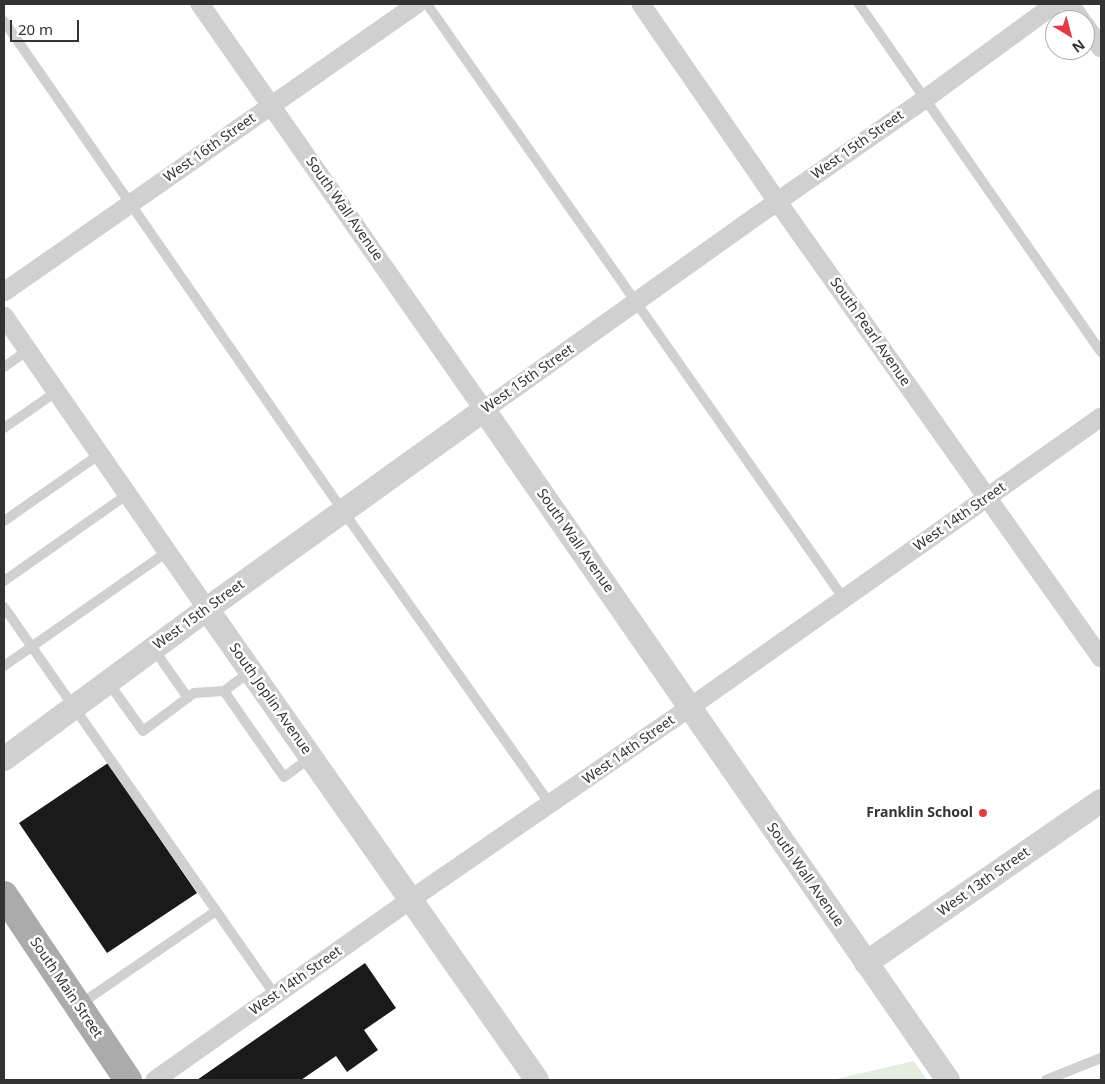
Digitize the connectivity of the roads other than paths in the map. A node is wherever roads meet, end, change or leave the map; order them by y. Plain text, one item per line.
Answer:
1 (200, 4) edge
2 (417, 4) edge
3 (427, 4) edge
4 (640, 4) edge
5 (859, 4) edge
6 (1055, 4) edge
7 (4, 21) edge
8 (925, 99) junction
9 (271, 106) junction
10 (777, 201) junction
11 (132, 203) junction
12 (4, 292) edge
13 (636, 302) junction
14 (4, 316) edge
15 (28, 350) junction
16 (1101, 352) edge
17 (4, 367) edge
18 (56, 392) junction
19 (484, 410) junction
20 (1101, 417) edge
21 (4, 428) edge
22 (100, 454) junction
23 (128, 494) junction
24 (988, 498) junction
25 (344, 511) junction
26 (4, 522) edge
27 (167, 552) junction
28 (4, 581) edge
29 (844, 599) junction
30 (4, 607) edge
31 (207, 609) junction
32 (32, 647) junction
33 (153, 648) junction
34 (1101, 658) edge
35 (4, 666) edge
36 (251, 671) junction
37 (108, 682) junction
38 (224, 690) junction
39 (188, 698) junction
40 (74, 707) junction
41 (690, 708) junction
42 (311, 757) junction
43 (4, 759) edge
44 (1101, 801) edge
45 (550, 804) junction
46 (4, 895) edge
47 (410, 900) junction
48 (216, 911) junction
49 (866, 963) junction
50 (275, 995) junction
51 (78, 1006) junction
52 (1101, 1058) edge
53 (128, 1080) edge
54 (155, 1080) edge
55 (537, 1080) edge
56 (948, 1080) edge
57 (1046, 1080) edge

1 - 9 street, South Wall Avenue
2 - 9 street, West 16th Street
3 - 13 lane
4 - 10 street, South Pearl Avenue
5 - 8 lane
6 - 8 street, West 15th Street
7 - 11 lane
8 - 10 street, West 15th Street
8 - 16 lane
9 - 11 street, West 16th Street
9 - 19 street, South Wall Avenue
10 - 13 street, West 15th Street
10 - 24 street, South Pearl Avenue
11 - 12 street, West 16th Street
11 - 25 lane
13 - 19 street, West 15th Street
13 - 29 lane
14 - 15 street, South Joplin Avenue
15 - 17 lane
15 - 18 street, South Joplin Avenue
18 - 21 lane
18 - 22 street, South Joplin Avenue
19 - 25 street, West 15th Street
19 - 41 street, South Wall Avenue
20 - 24 street, West 14th Street
22 - 23 street, South Joplin Avenue
22 - 26 lane
23 - 27 street, South Joplin Avenue
23 - 28 lane
24 - 29 street, West 14th Street
24 - 34 street, South Pearl Avenue
25 - 31 street, West 15th Street
25 - 45 lane
27 - 31 street, South Joplin Avenue
27 - 32 lane
29 - 41 street, West 14th Street
30 - 32 lane
31 - 33 street, West 15th Street
31 - 36 street, South Joplin Avenue
32 - 35 lane
32 - 40 lane
33 - 37 street, West 15th Street
33 - 39 lane
36 - 38 lane
36 - 42 street, South Joplin Avenue
37 - 39 lane
37 - 40 street, West 15th Street
38 - 39 lane
38 - 42 lane
40 - 43 street, West 15th Street
40 - 48 lane
41 - 45 street, West 14th Street
41 - 49 street, South Wall Avenue
42 - 47 street, South Joplin Avenue
44 - 49 street, West 13th Street
45 - 47 street, West 14th Street
46 - 51 main road, South Main Street
47 - 50 street, West 14th Street
47 - 55 street, South Joplin Avenue
48 - 50 lane
48 - 51 lane
49 - 56 street, South Wall Avenue
50 - 54 street, West 14th Street
51 - 53 main road, South Main Street
52 - 57 lane

